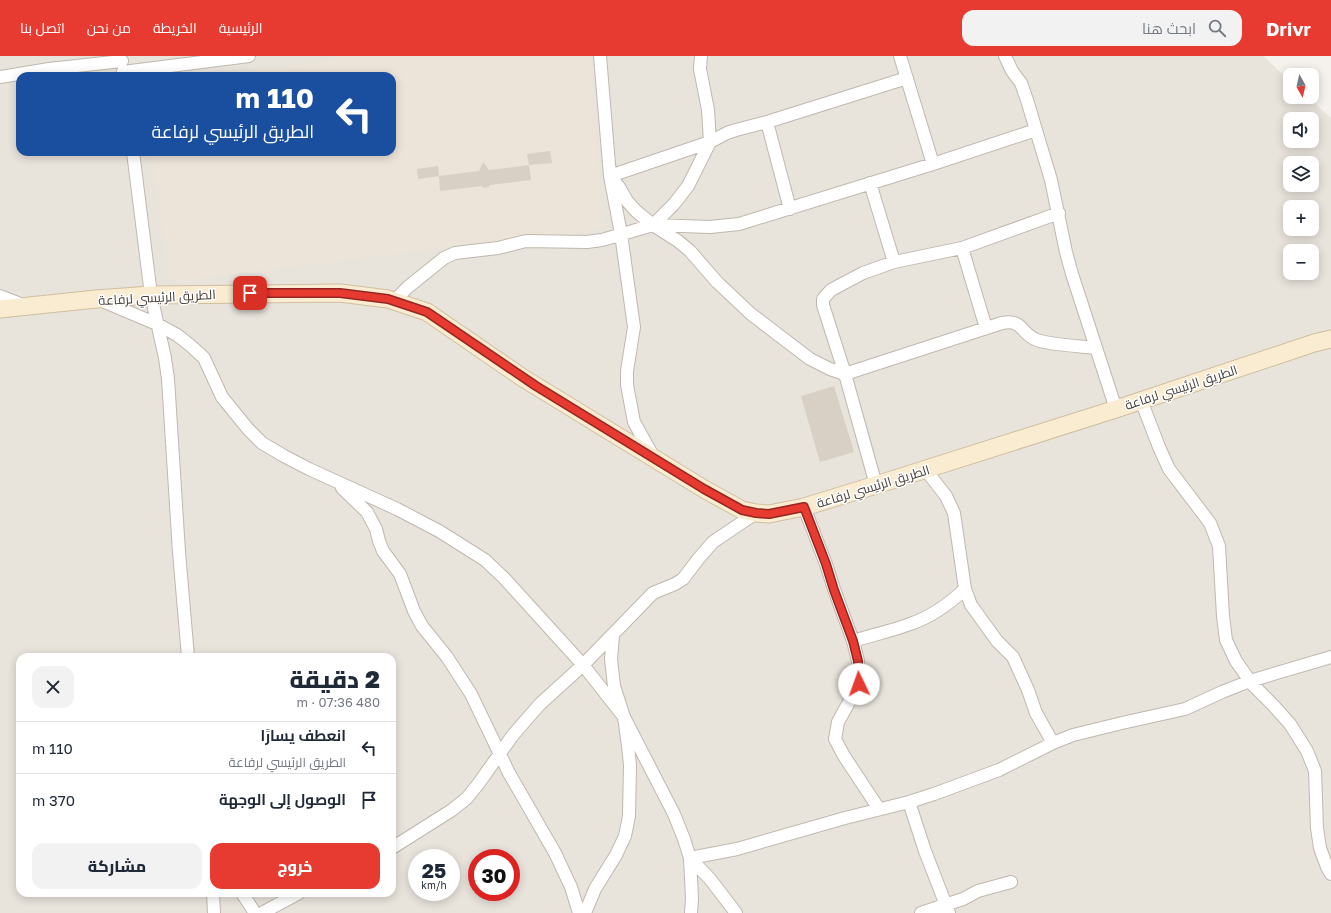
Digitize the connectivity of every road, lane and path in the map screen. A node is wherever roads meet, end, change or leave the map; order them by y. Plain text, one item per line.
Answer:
1 (249, 56) edge
2 (600, 56) edge
3 (701, 56) edge
4 (900, 56) edge
5 (1005, 56) edge
6 (123, 66) edge
7 (27, 72) edge
8 (16, 74) edge
9 (0, 76) edge
10 (907, 78) junction
11 (767, 122) junction
12 (1036, 130) junction
13 (710, 142) junction
14 (134, 156) edge
15 (934, 164) junction
16 (610, 176) junction
17 (870, 183) junction
18 (790, 209) junction
19 (1059, 214) junction
20 (653, 225) junction
21 (621, 234) junction
22 (962, 248) junction
23 (894, 262) junction
24 (151, 295) junction
25 (0, 296) edge
26 (96, 299) junction
27 (394, 301) junction
28 (26, 306) junction
29 (0, 309) edge
30 (156, 324) junction
31 (986, 328) junction
32 (1331, 339) edge
33 (1096, 348) junction
34 (845, 374) junction
35 (1141, 400) junction
36 (1116, 408) junction
37 (655, 460) junction
38 (925, 469) junction
39 (334, 480) junction
40 (876, 485) junction
41 (804, 507) junction
42 (756, 513) junction
43 (965, 589) junction
44 (613, 635) junction
45 (853, 641) junction
46 (188, 653) edge
47 (1331, 657) edge
48 (583, 665) junction
49 (1250, 680) junction
50 (624, 717) junction
51 (1053, 743) junction
52 (500, 754) junction
53 (909, 802) junction
54 (879, 809) junction
55 (396, 845) edge
56 (690, 858) junction
57 (1331, 874) edge
58 (1011, 882) dead end
59 (213, 897) edge
60 (245, 897) edge
61 (292, 897) edge
62 (948, 909) edge
63 (214, 913) edge
64 (255, 913) edge
65 (262, 913) edge
66 (579, 913) edge
67 (585, 913) edge
68 (691, 913) edge
69 (736, 913) edge
70 (921, 913) edge

1 - 6 street
2 - 16 street
3 - 13 street
4 - 10 street
5 - 12 street
6 - 7 street
8 - 9 street
10 - 11 street
10 - 15 street
11 - 13 street
11 - 18 street
12 - 15 street
12 - 19 street
13 - 16 street
13 - 20 street
14 - 24 street
15 - 17 street
16 - 20 street
16 - 21 street
17 - 18 street
17 - 23 street
18 - 20 street
19 - 22 street
19 - 33 street
20 - 21 street
20 - 34 street
21 - 27 street
21 - 37 street
22 - 23 street
22 - 31 street
23 - 34 street
24 - 26 street, الطريق الرئيسي لرفاعة
24 - 27 street, الطريق الرئيسي لرفاعة
24 - 30 street
25 - 28 street
26 - 28 street, الطريق الرئيسي لرفاعة
26 - 30 street
27 - 37 street, الطريق الرئيسي لرفاعة
28 - 29 street, الطريق الرئيسي لرفاعة
30 - 39 street
30 - 46 street
31 - 33 street
31 - 34 street
32 - 35 street, الطريق الرئيسي لرفاعة
33 - 36 street
34 - 40 street
35 - 36 street, الطريق الرئيسي لرفاعة
35 - 49 street
36 - 38 street, الطريق الرئيسي لرفاعة
37 - 42 street, الطريق الرئيسي لرفاعة
38 - 40 street, الطريق الرئيسي لرفاعة
38 - 43 street
39 - 48 street
39 - 52 street
40 - 41 street, الطريق الرئيسي لرفاعة
41 - 42 street, الطريق الرئيسي لرفاعة
41 - 45 street
42 - 44 street
43 - 45 street
43 - 51 street
44 - 48 street
44 - 50 street
45 - 54 street
47 - 49 street
48 - 50 street
48 - 52 street
49 - 51 street
49 - 57 street
50 - 56 street
50 - 67 street
51 - 53 street
52 - 55 street
52 - 66 street
53 - 54 street
53 - 62 street
54 - 56 street
56 - 68 street
56 - 69 street
58 - 62 street
59 - 63 street
60 - 64 street
61 - 65 street
62 - 70 street

